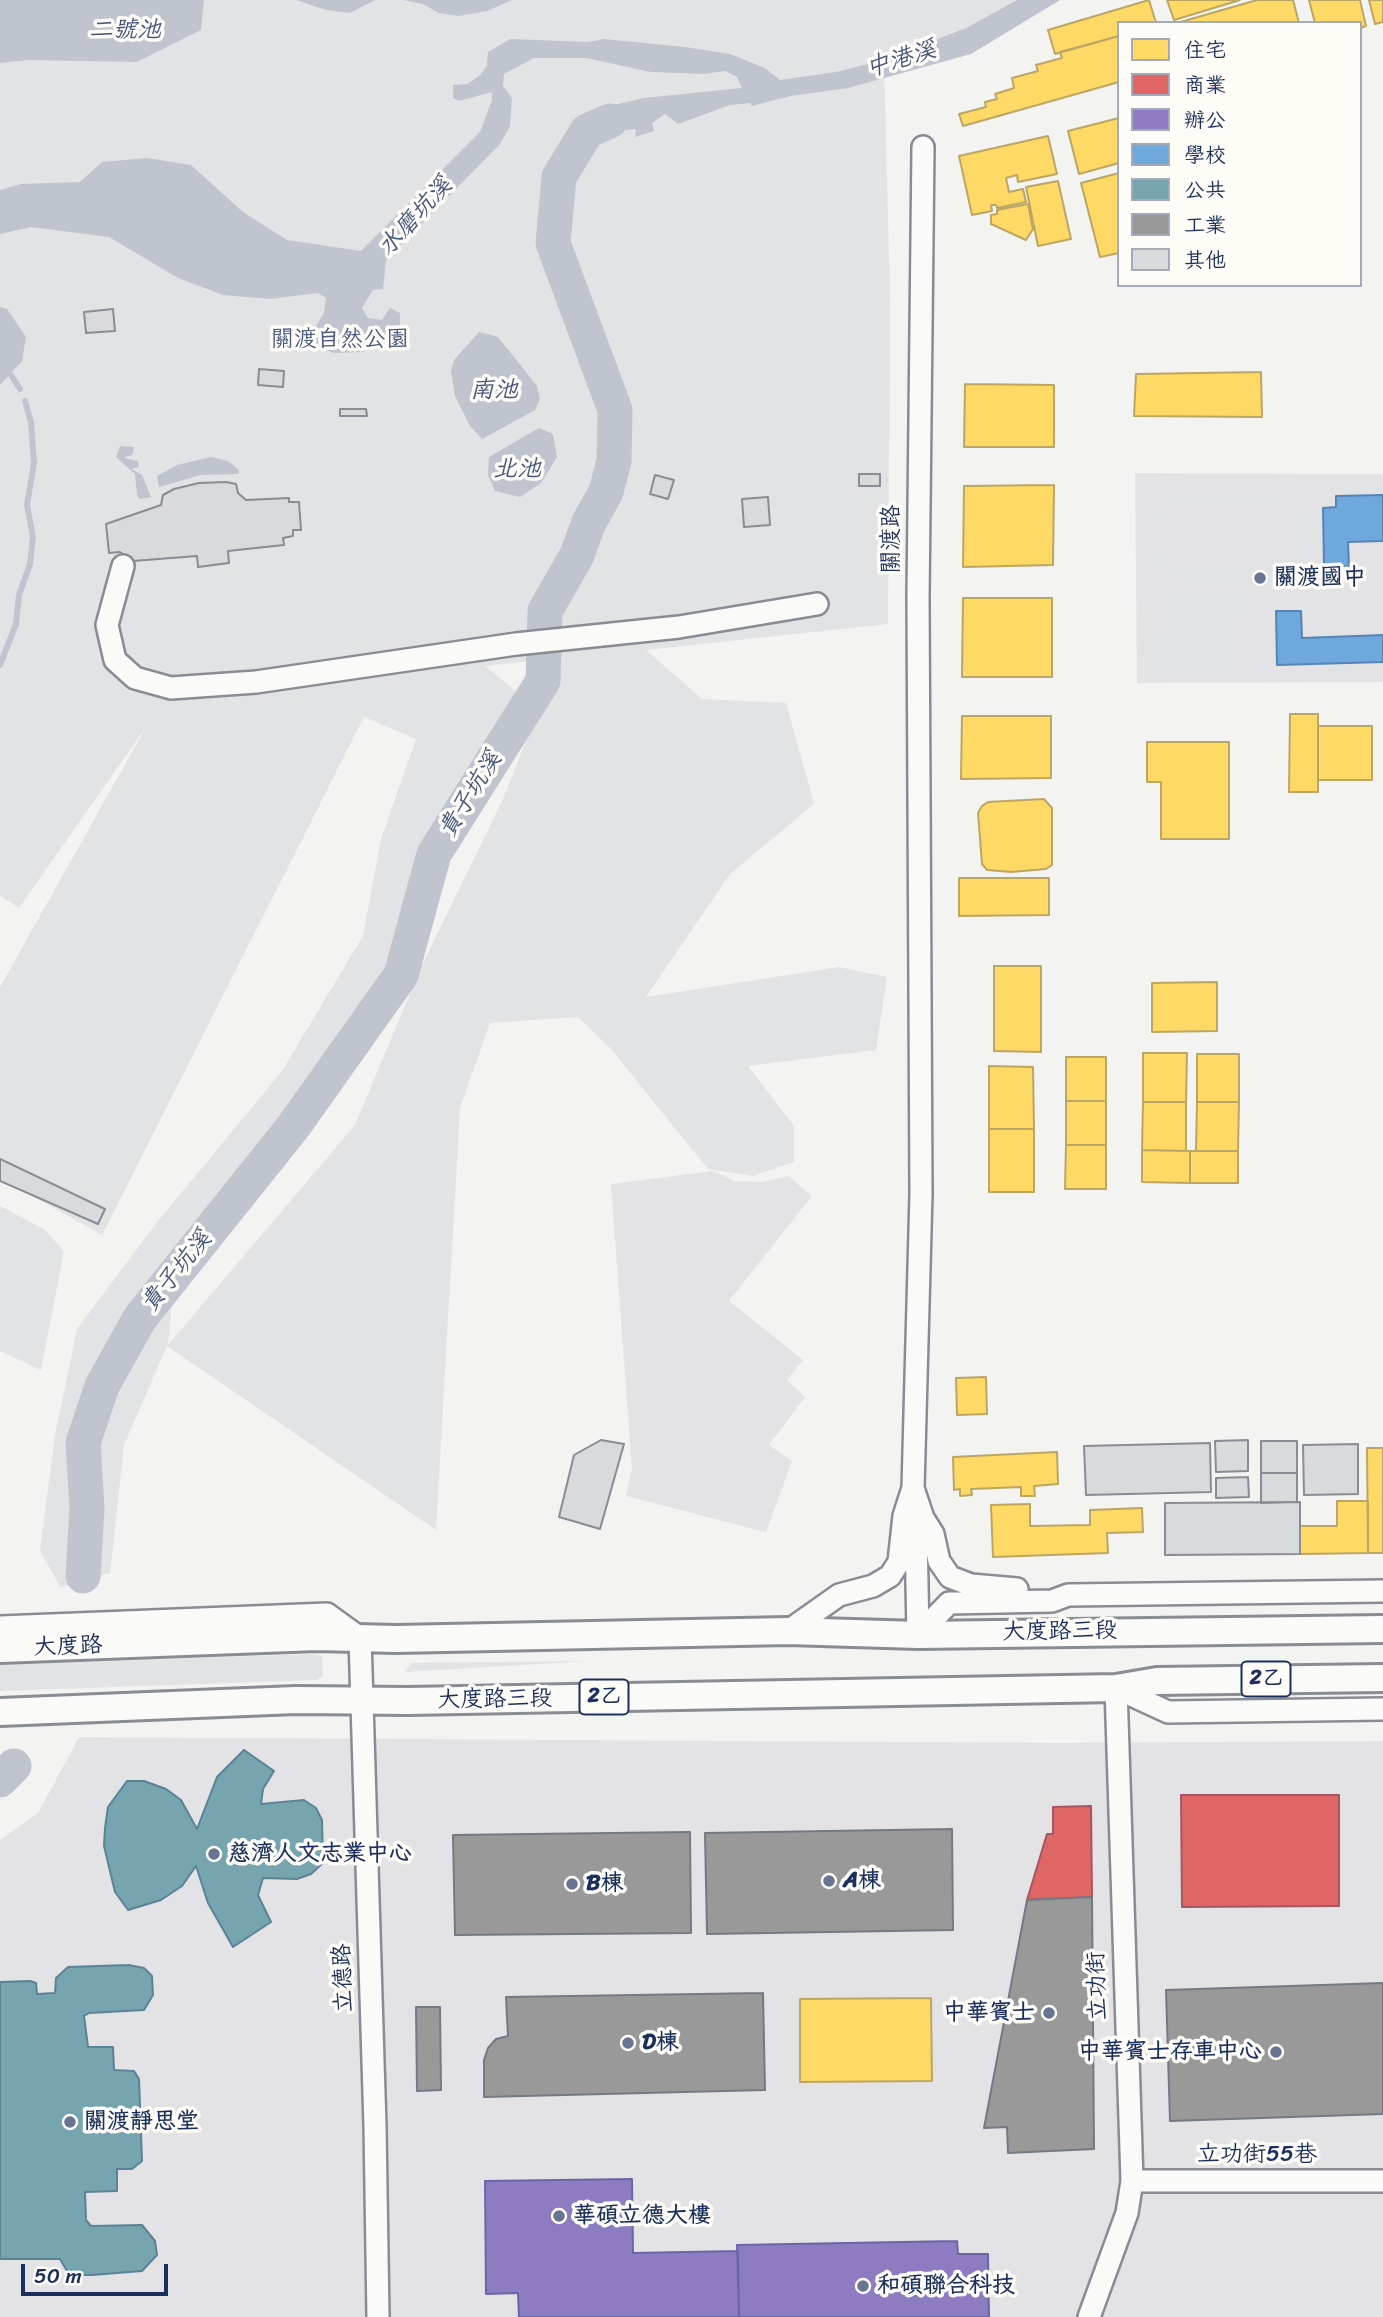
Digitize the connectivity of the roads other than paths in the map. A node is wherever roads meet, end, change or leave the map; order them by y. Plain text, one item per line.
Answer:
1 (923, 147) dead end
2 (123, 566) dead end
3 (817, 604) dead end
4 (913, 1488) junction
5 (923, 1518) junction
6 (1383, 1591) edge
7 (1068, 1595) junction
8 (0, 1627) edge
9 (1379, 1629) edge
10 (788, 1631) junction
11 (118, 1634) joint
12 (918, 1635) junction
13 (360, 1638) junction
14 (18, 1641) edge
15 (1379, 1678) edge
16 (1116, 1688) junction
17 (362, 1701) junction
18 (1383, 1709) edge
19 (0, 1712) edge
20 (1132, 2181) junction
21 (1383, 2181) edge
22 (378, 2317) edge
23 (1089, 2317) edge

1 - 4 street, 關渡路
2 - 3 street
4 - 5 street
4 - 10 street
5 - 7 street
5 - 12 street
6 - 7 street, 大度路三段
7 - 12 street
8 - 14 street
9 - 12 main road, 大度路三段 / 2乙
10 - 12 main road, 大度路三段 / 2乙
10 - 13 main road, 大度路三段 / 2乙
11 - 13 main road, 大度路三段 / 2乙
11 - 14 main road, 大度路 / 2乙
13 - 17 street, 立德路
15 - 16 main road, 大度路三段 / 2乙
16 - 17 main road, 大度路三段 / 2乙
16 - 18 street, 大度路三段
16 - 20 street, 立功街
17 - 19 main road, 大度路三段 / 2乙
17 - 22 street, 立德路
20 - 21 street, 立功街55巷
20 - 23 street, 立功街

